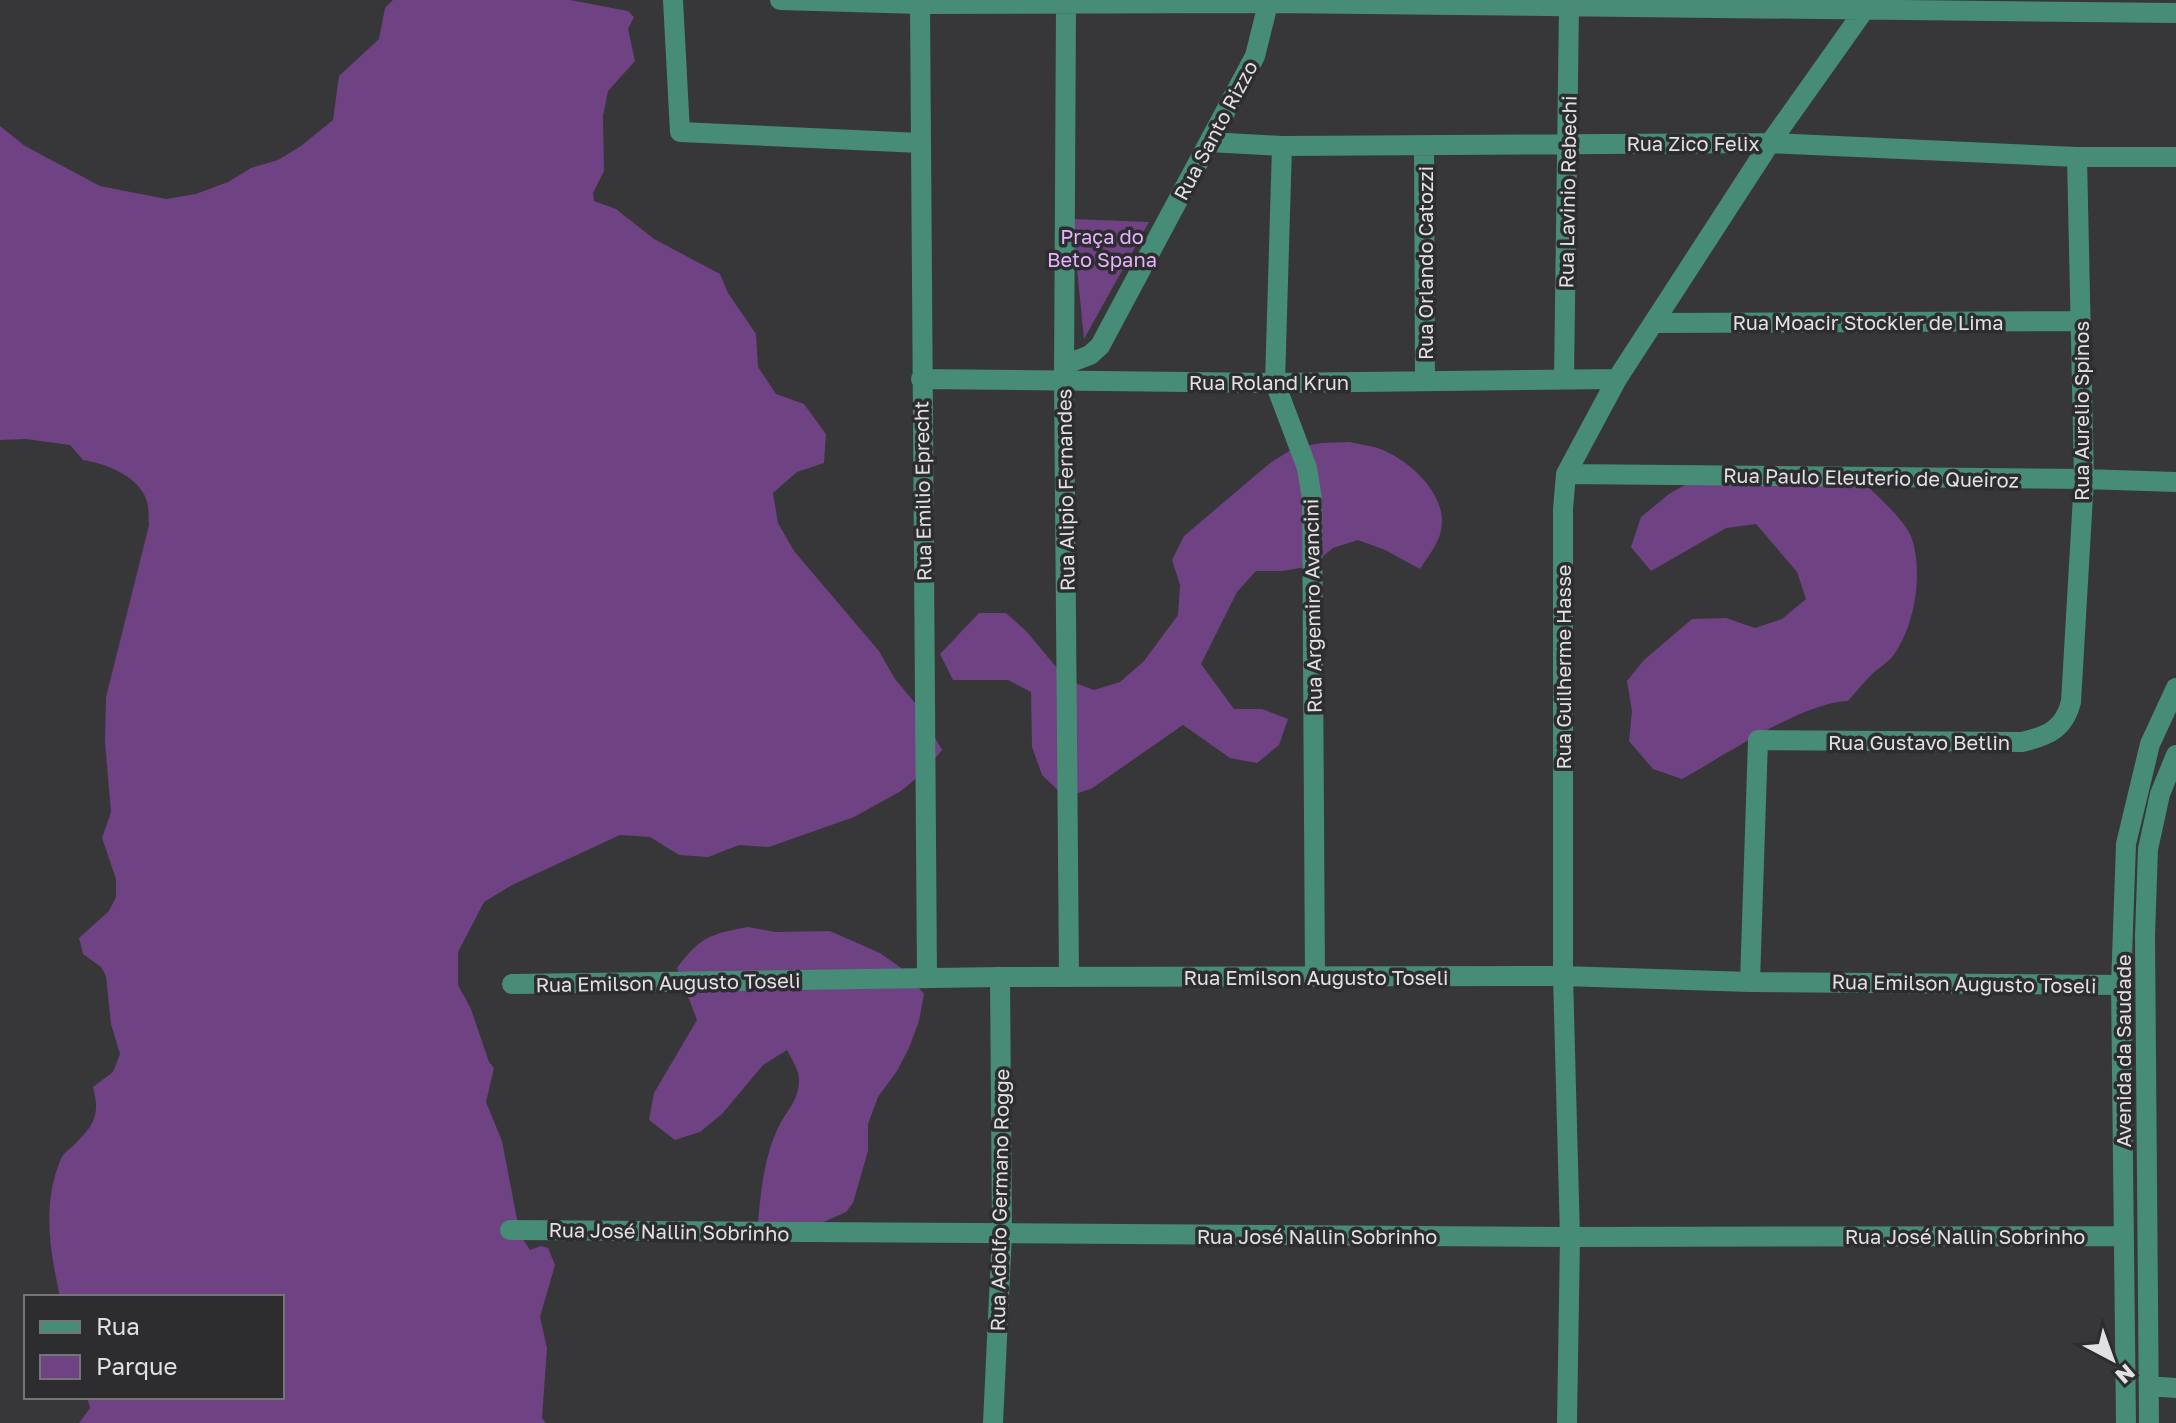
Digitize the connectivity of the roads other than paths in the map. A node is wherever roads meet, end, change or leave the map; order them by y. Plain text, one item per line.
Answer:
1 (673, 0) edge
2 (780, 0) edge
3 (1269, 2) edge
4 (920, 4) junction
5 (1066, 4) junction
6 (1865, 4) edge
7 (1569, 6) junction
8 (2176, 13) edge
9 (1209, 142) junction
10 (920, 143) junction
11 (1569, 143) junction
12 (1770, 143) junction
13 (1424, 145) junction
14 (1282, 146) junction
15 (2077, 157) junction
16 (2176, 157) edge
17 (2081, 321) junction
18 (1654, 323) junction
19 (1064, 373) junction
20 (921, 379) junction
21 (1564, 379) junction
22 (1617, 379) junction
23 (1425, 381) junction
24 (1275, 383) junction
25 (1566, 474) junction
26 (2084, 479) junction
27 (2176, 482) edge
28 (2071, 665) joint
29 (2176, 688) edge
30 (2176, 755) edge
31 (1563, 976) junction
32 (1000, 977) junction
33 (1069, 977) junction
34 (1315, 977) junction
35 (927, 978) junction
36 (1750, 982) junction
37 (512, 984) dead end
38 (2121, 985) junction
39 (510, 1230) dead end
40 (1002, 1234) junction
41 (2124, 1236) junction
42 (1570, 1237) junction
43 (2149, 1386) junction
44 (2176, 1388) edge
45 (993, 1423) edge
46 (1567, 1423) edge
47 (2126, 1423) edge
48 (2149, 1423) edge

1 - 10 street
2 - 4 street
3 - 5 street
3 - 7 street
3 - 9 street, Rua Santo Rizzo
4 - 5 street
4 - 10 street, Rua Emilio Eprecht
5 - 19 street, Rua Alipio Fernandes
6 - 7 street
6 - 8 street
6 - 12 street, Rua Guilherme Hasse
7 - 11 street, Rua Lavinio Rebechi
9 - 14 street, Rua Zico Felix
9 - 19 street, Rua Santo Rizzo
10 - 20 street, Rua Emilio Eprecht
11 - 12 street, Rua Zico Felix
11 - 13 street, Rua Zico Felix
11 - 21 street, Rua Lavinio Rebechi
12 - 15 street, Rua Zico Felix
12 - 18 street, Rua Guilherme Hasse
13 - 14 street, Rua Zico Felix
13 - 23 street, Rua Orlando Catozzi
14 - 24 street, Rua Argemiro Avancini
15 - 16 street, Rua Zico Felix
15 - 17 street, Rua Aurelio Spinos
17 - 18 street, Rua Moacir Stockler de Lima
17 - 26 street, Rua Aurelio Spinos
18 - 22 street, Rua Guilherme Hasse
19 - 20 street, Rua Roland Krun
19 - 24 street, Rua Roland Krun
19 - 33 street, Rua Alipio Fernandes
20 - 35 street, Rua Emilio Eprecht
21 - 22 street, Rua Roland Krun
21 - 23 street, Rua Roland Krun
22 - 25 street, Rua Guilherme Hasse
23 - 24 street, Rua Roland Krun
24 - 34 street, Rua Argemiro Avancini
25 - 26 street, Rua Paulo Eleuterio de Queiroz
25 - 31 street, Rua Guilherme Hasse
26 - 27 street, Rua Paulo Eleuterio de Queiroz
26 - 28 street, Rua Aurelio Spinos
28 - 36 street, Rua Gustavo Betlin
29 - 38 street, Avenida da Saudade
30 - 43 street
31 - 34 street, Rua Emilson Augusto Toseli
31 - 36 street, Rua Emilson Augusto Toseli
31 - 42 street, Rua Guilherme Hasse
32 - 33 street, Rua Emilson Augusto Toseli
32 - 35 street, Rua Emilson Augusto Toseli
32 - 40 street, Rua Adolfo Germano Rogge
33 - 34 street, Rua Emilson Augusto Toseli
35 - 37 street, Rua Emilson Augusto Toseli
36 - 38 street, Rua Emilson Augusto Toseli
38 - 41 street, Avenida da Saudade
39 - 40 street, Rua José Nallin Sobrinho
40 - 42 street, Rua José Nallin Sobrinho
40 - 45 street, Rua Adolfo Germano Rogge
41 - 42 street, Rua José Nallin Sobrinho
41 - 47 street, Avenida da Saudade
42 - 46 street, Rua Guilherme Hasse
43 - 44 street
43 - 48 street

